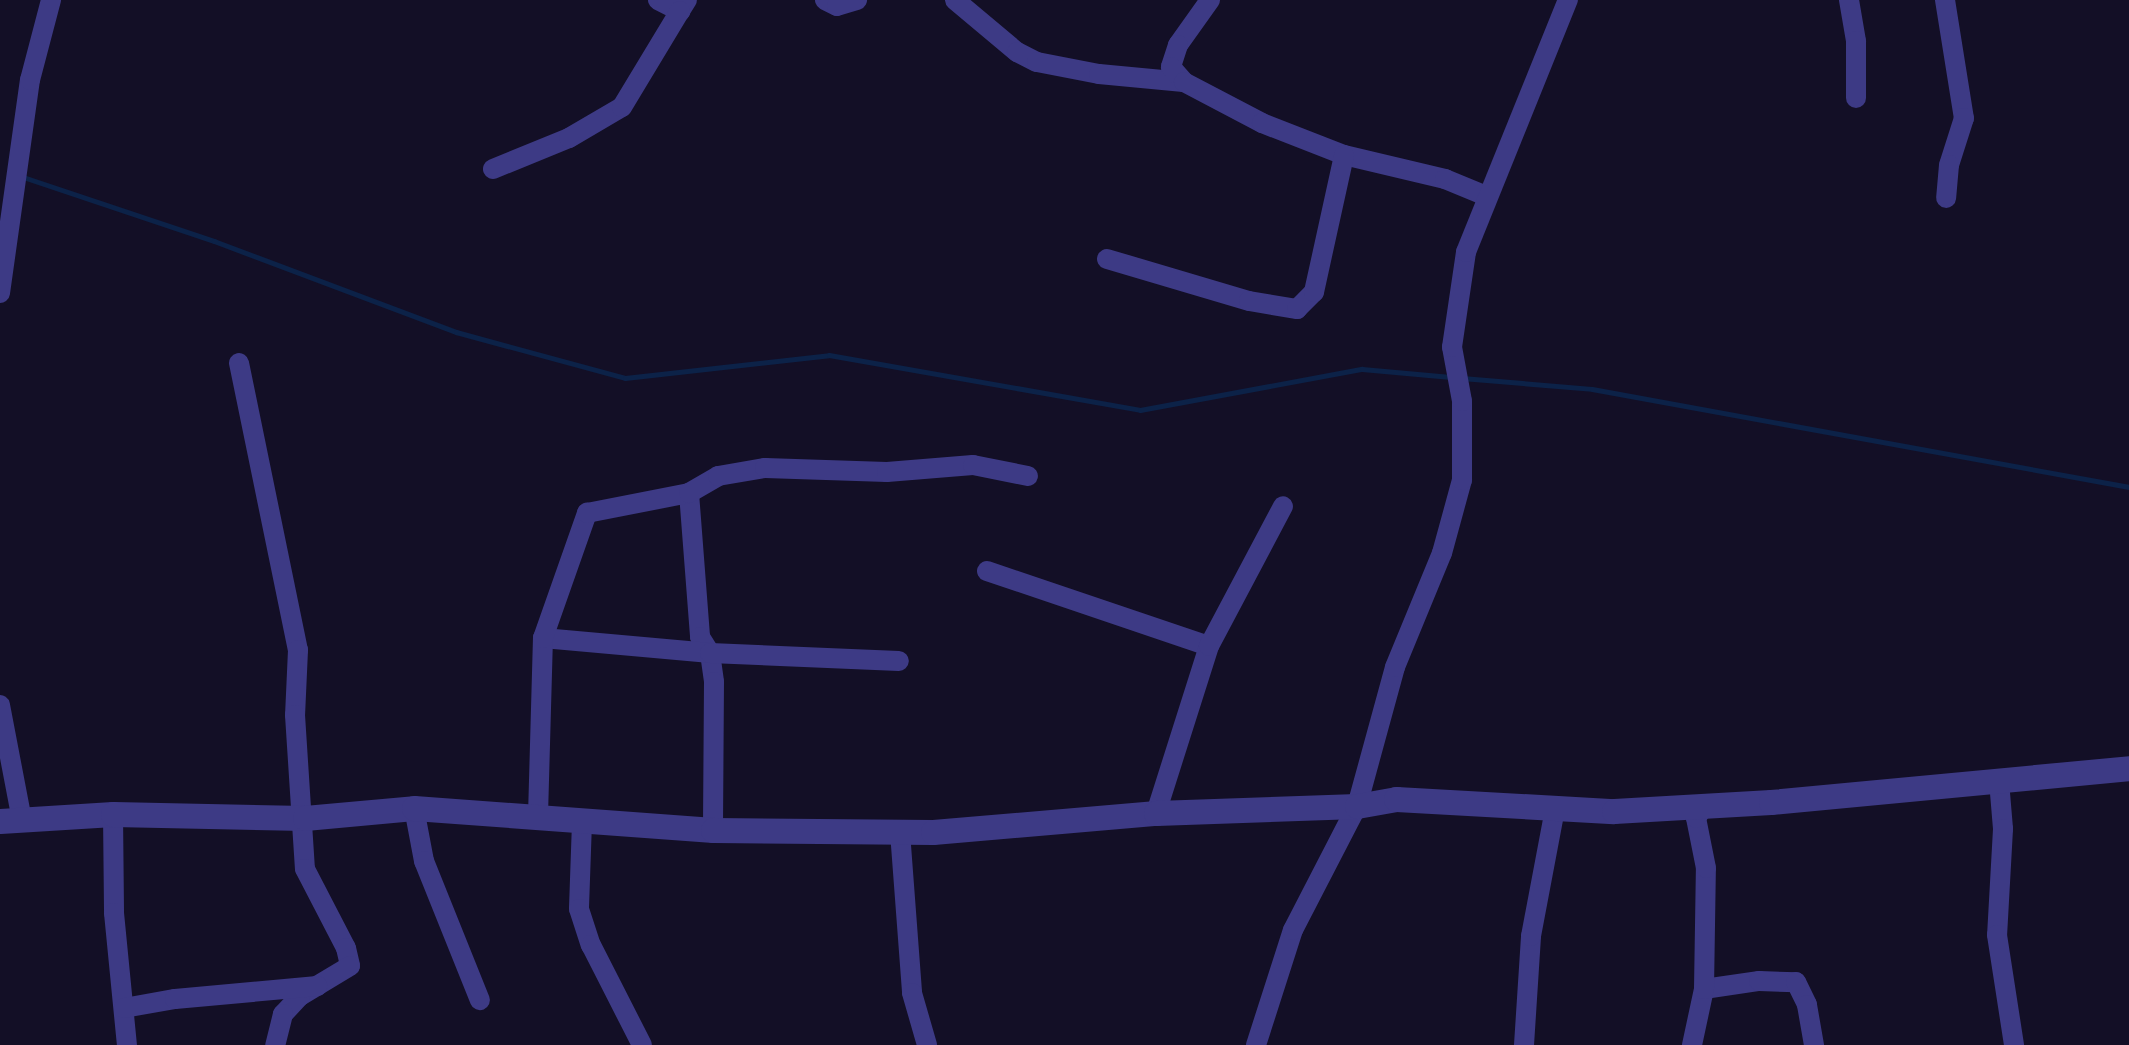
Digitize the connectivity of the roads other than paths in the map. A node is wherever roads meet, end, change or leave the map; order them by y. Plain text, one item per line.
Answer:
1 (51, 0) edge
2 (658, 0) edge
3 (824, 0) edge
4 (858, 0) edge
5 (955, 0) edge
6 (1210, 0) edge
7 (1568, 0) edge
8 (1849, 0) edge
9 (1945, 0) edge
10 (683, 5) edge
11 (1184, 82) junction
12 (1856, 98) dead end
13 (1344, 155) junction
14 (493, 169) dead end
15 (1486, 196) junction
16 (1946, 198) dead end
17 (1108, 259) dead end
18 (0, 292) edge
19 (239, 363) dead end
20 (1028, 476) dead end
21 (689, 492) junction
22 (1284, 506) dead end
23 (987, 570) dead end
24 (543, 638) junction
25 (1210, 646) junction
26 (710, 653) junction
27 (899, 661) dead end
28 (0, 705) edge
29 (2129, 768) edge
30 (2000, 780) junction
31 (1357, 806) junction
32 (1704, 806) junction
33 (414, 808) junction
34 (1555, 809) junction
35 (1156, 813) junction
36 (114, 814) junction
37 (538, 816) junction
38 (305, 818) junction
39 (11, 821) edge
40 (582, 822) junction
41 (713, 830) junction
42 (900, 832) junction
43 (319, 986) junction
44 (1704, 989) junction
45 (480, 1000) dead end
46 (124, 1008) junction
47 (1524, 1044) edge
48 (128, 1045) edge
49 (275, 1045) edge
50 (642, 1045) edge
51 (927, 1045) edge
52 (1256, 1045) edge
53 (1514, 1045) edge
54 (1692, 1045) edge
55 (1814, 1045) edge
56 (2014, 1045) edge

1 - 18 street
2 - 10 street
3 - 4 street
5 - 11 street
6 - 11 street
7 - 15 street
8 - 12 street
9 - 16 street
10 - 14 street
11 - 13 street
13 - 15 street
13 - 17 street
15 - 31 street
19 - 38 street
20 - 21 street
21 - 24 street
21 - 26 street
22 - 25 street
23 - 25 street
24 - 26 street
24 - 37 street
25 - 35 street
26 - 27 street
26 - 41 street
28 - 39 street
29 - 30 street
30 - 32 street
30 - 56 street
31 - 34 street
31 - 35 street
31 - 52 street
32 - 34 street
32 - 44 street
33 - 37 street
33 - 38 street
33 - 45 street
34 - 47 street
35 - 42 street
36 - 38 street
36 - 39 street
36 - 46 street
37 - 40 street
38 - 43 street
40 - 41 street
40 - 50 street
41 - 42 street
42 - 51 street
43 - 46 street
43 - 49 street
44 - 54 street
44 - 55 street
46 - 48 street
47 - 53 street

